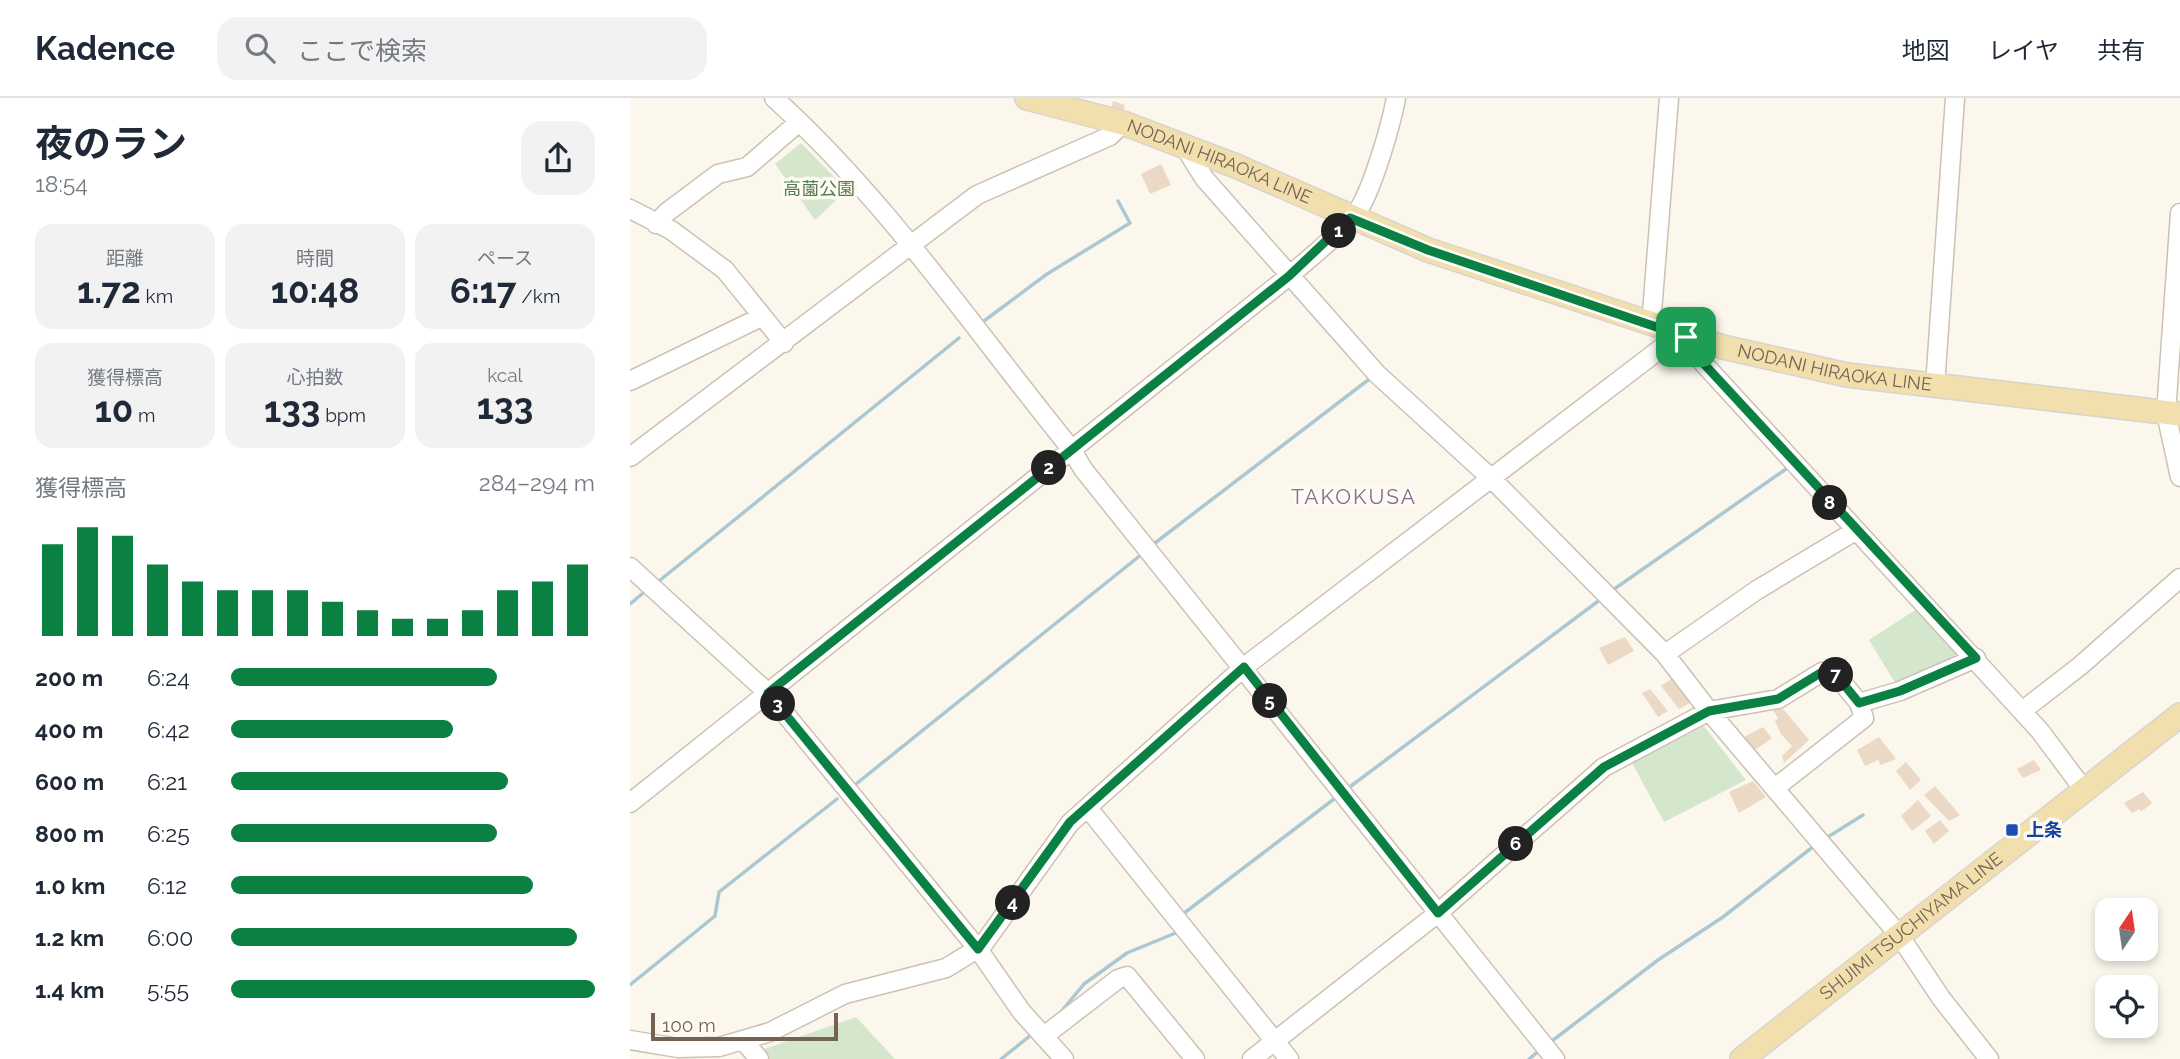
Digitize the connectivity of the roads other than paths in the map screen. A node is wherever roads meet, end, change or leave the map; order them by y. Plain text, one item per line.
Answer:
1 (774, 98) edge
2 (1027, 98) edge
3 (1396, 98) edge
4 (1669, 98) edge
5 (1955, 98) edge
6 (799, 122) junction
7 (1123, 123) junction
8 (1184, 146) junction
9 (2180, 213) edge
10 (632, 214) edge
11 (1350, 218) junction
12 (656, 224) junction
13 (910, 244) junction
14 (1289, 276) junction
15 (761, 317) junction
16 (1651, 325) junction
17 (1681, 335) junction
18 (783, 343) junction
19 (630, 381) edge
20 (1935, 386) junction
21 (2173, 414) edge
22 (1072, 450) junction
23 (630, 457) edge
24 (2180, 477) edge
25 (1493, 480) junction
26 (1855, 531) junction
27 (630, 567) edge
28 (2180, 578) edge
29 (1665, 654) junction
30 (1976, 658) junction
31 (1244, 667) junction
32 (768, 693) junction
33 (1859, 703) junction
34 (1709, 711) junction
35 (2022, 711) junction
36 (2180, 715) edge
37 (1775, 788) junction
38 (2084, 790) junction
39 (630, 803) edge
40 (1088, 808) junction
41 (1438, 913) junction
42 (1899, 935) junction
43 (978, 949) junction
44 (1044, 1036) junction
45 (630, 1040) edge
46 (743, 1040) junction
47 (1274, 1041) junction
48 (1756, 1055) edge
49 (759, 1059) edge
50 (1064, 1059) edge
51 (1195, 1059) edge
52 (1252, 1059) edge
53 (1289, 1059) edge
54 (1555, 1059) edge
55 (1989, 1059) edge

1 - 6 street
2 - 7 main road, NODANI HIRAOKA LINE
3 - 11 street
4 - 16 street
5 - 20 street
6 - 12 street
6 - 13 street
7 - 8 main road, NODANI HIRAOKA LINE
7 - 13 street
8 - 11 main road, NODANI HIRAOKA LINE
8 - 14 street
9 - 21 street
10 - 12 street
11 - 14 street
11 - 16 main road, NODANI HIRAOKA LINE
12 - 15 street
13 - 18 street
13 - 22 street
14 - 22 street
14 - 25 street
15 - 18 street
15 - 19 street
16 - 17 main road, NODANI HIRAOKA LINE
17 - 20 main road, NODANI HIRAOKA LINE
17 - 25 street
17 - 26 street
18 - 23 street
20 - 21 main road, NODANI HIRAOKA LINE
21 - 24 street
22 - 31 street
22 - 32 street
25 - 29 street
25 - 31 street
26 - 29 street
26 - 30 street
27 - 32 street
28 - 35 street
29 - 34 street
30 - 33 street
30 - 35 street
31 - 40 street
31 - 41 street
32 - 39 street
32 - 43 street
33 - 34 street
33 - 37 street
34 - 37 street
34 - 41 street
35 - 38 street
36 - 38 main road, SHIJIMI TSUCHIYAMA LINE
37 - 42 street
38 - 42 main road, SHIJIMI TSUCHIYAMA LINE
40 - 43 street
40 - 47 street
41 - 47 street
41 - 54 street
42 - 48 main road, SHIJIMI TSUCHIYAMA LINE
42 - 55 street
43 - 44 street
43 - 46 street
44 - 50 street
44 - 51 street
45 - 46 street
46 - 49 street
47 - 52 street
47 - 53 street

